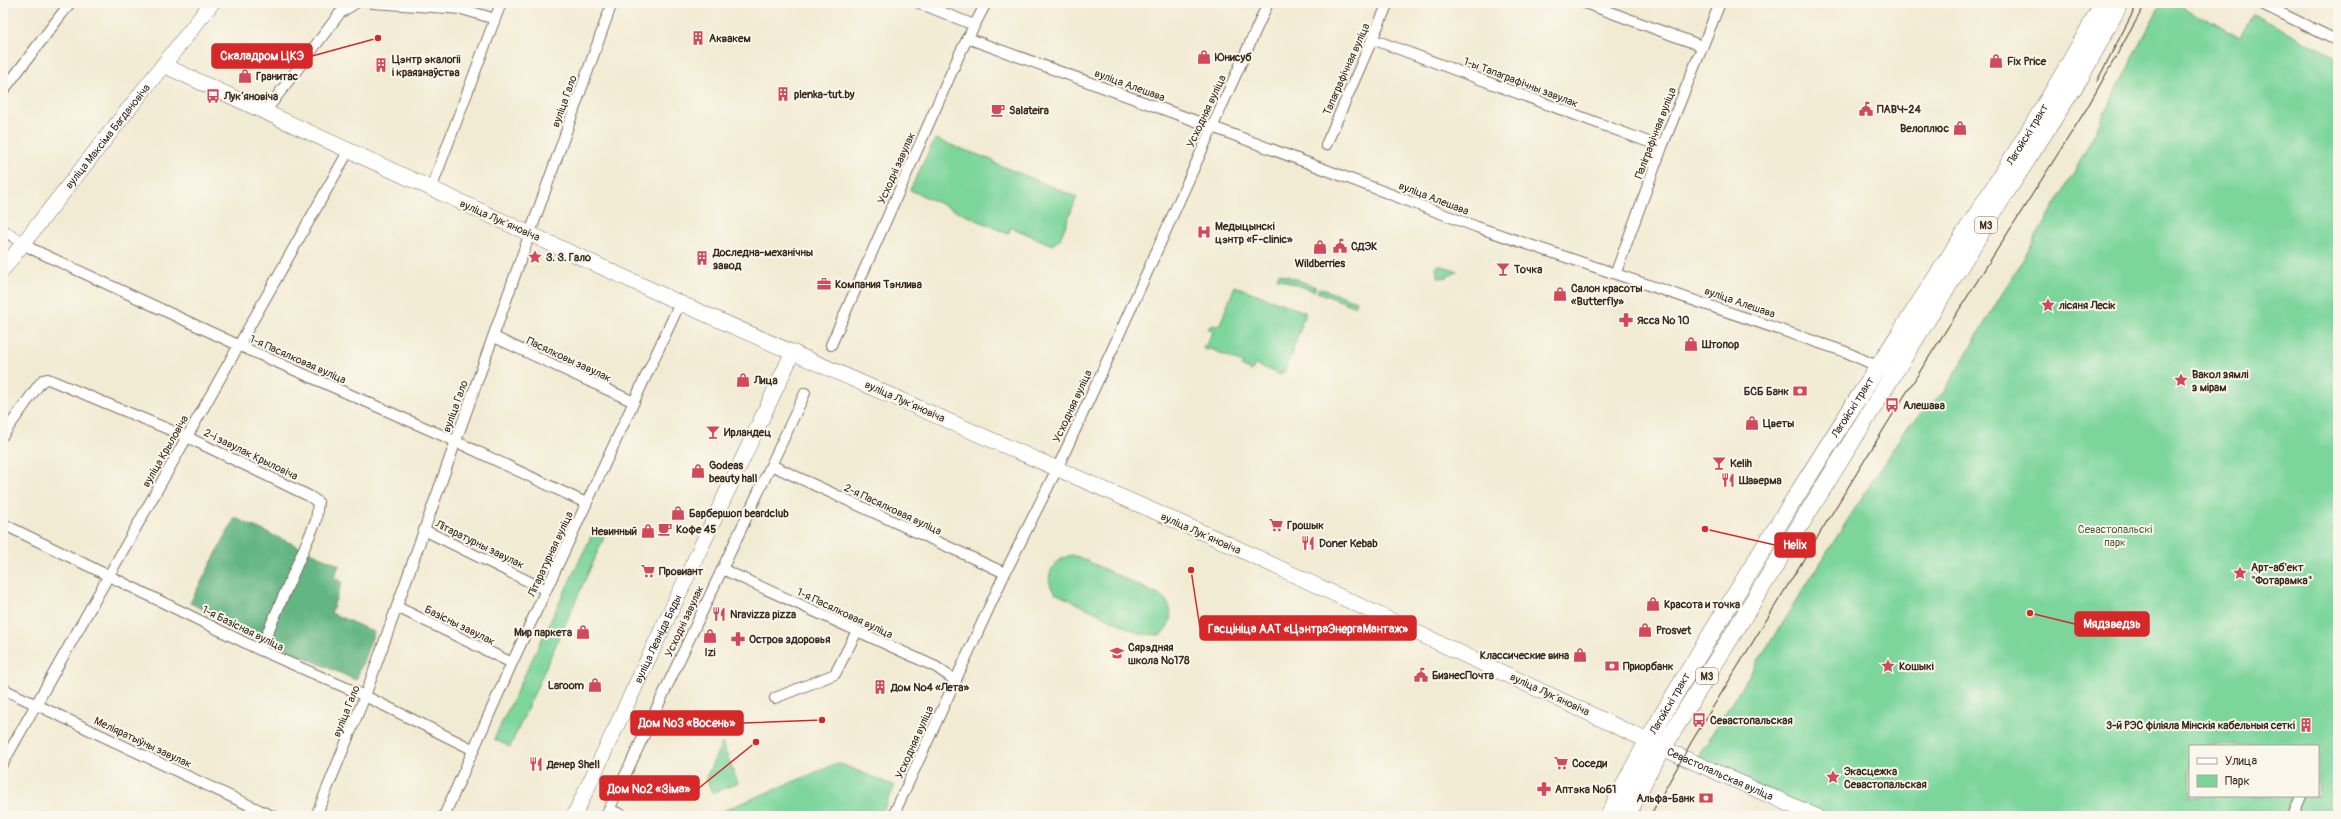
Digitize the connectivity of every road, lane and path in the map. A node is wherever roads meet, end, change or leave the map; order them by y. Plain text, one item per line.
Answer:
1 (70, 3) edge
2 (212, 3) edge
3 (356, 3) edge
4 (373, 3) edge
5 (501, 3) edge
6 (612, 3) edge
7 (919, 3) edge
8 (986, 3) edge
9 (1268, 3) edge
10 (1388, 3) edge
11 (1585, 3) edge
12 (1720, 3) edge
13 (2103, 3) edge
14 (2120, 3) edge
15 (2260, 3) edge
16 (495, 19) junction
17 (974, 25) junction
18 (967, 38) junction
19 (1372, 39) junction
20 (2338, 41) edge
21 (1702, 46) junction
22 (163, 65) junction
23 (3, 91) edge
24 (265, 112) junction
25 (1211, 126) junction
26 (1326, 144) dead end
27 (1662, 147) junction
28 (349, 150) junction
29 (431, 189) junction
30 (3, 230) edge
31 (530, 232) junction
32 (23, 244) junction
33 (3, 269) edge
34 (1616, 272) junction
35 (680, 303) junction
36 (494, 337) junction
37 (238, 345) junction
38 (830, 345) dead end
39 (793, 352) junction
40 (1878, 366) junction
41 (1893, 376) junction
42 (805, 393) dead end
43 (634, 402) junction
44 (3, 435) edge
45 (187, 437) junction
46 (455, 441) junction
47 (771, 465) junction
48 (1057, 468) junction
49 (586, 503) junction
50 (3, 524) edge
51 (424, 530) junction
52 (722, 570) junction
53 (1005, 573) junction
54 (108, 574) junction
55 (546, 590) junction
56 (397, 607) junction
57 (857, 631) junction
58 (260, 650) junction
59 (512, 664) junction
60 (956, 681) junction
61 (3, 689) edge
62 (365, 696) junction
63 (775, 698) dead end
64 (35, 705) junction
65 (1646, 740) junction
66 (1663, 748) junction
67 (474, 750) junction
68 (3, 763) edge
69 (2301, 797) edge
70 (608, 813) edge
71 (1812, 815) edge
72 (272, 816) edge
73 (316, 816) edge
74 (444, 816) edge
75 (574, 816) edge
76 (624, 816) edge
77 (893, 816) edge
78 (1608, 816) edge
79 (1627, 816) edge
80 (2292, 816) edge

1 - 23 street
2 - 22 main road, вуліца Максіма Багдановіча
3 - 24 street
4 - 16 street
5 - 16 street
6 - 31 street, вуліца Гало
7 - 17 street
8 - 17 street, Усходні завулак
9 - 25 street, Усходняя вуліца
10 - 19 street, Тапаграфічная вуліца
11 - 21 street
12 - 21 street, Паліграфічная вуліца
13 - 40 main road, Лагойскі тракт / М3
14 - 41 main road, Лагойскі тракт / М3
15 - 20 street
16 - 29 street
17 - 18 street, Усходні завулак
18 - 25 street, вуліца Алешава
18 - 38 street, Усходні завулак
19 - 26 street, Тапаграфічная вуліца
19 - 27 street, 1-ы Тапаграфічны завулак
21 - 27 street, Паліграфічная вуліца
22 - 24 main road, вуліца Лукʼяновіча
22 - 32 main road, вуліца Максіма Багдановіча
24 - 28 main road, вуліца Лукʼяновіча
25 - 34 street, вуліца Алешава
25 - 48 street, Усходняя вуліца
27 - 34 street, Паліграфічная вуліца
28 - 29 main road, вуліца Лукʼяновіча
28 - 37 street, вуліца Крыловіча
29 - 31 main road, вуліца Лукʼяновіча
30 - 32 street, 1-я Пасялковая вуліца
31 - 35 main road, вуліца Лукʼяновіча
31 - 36 street, вуліца Гало
32 - 33 main road, вуліца Максіма Багдановіча
32 - 37 street, 1-я Пасялковая вуліца
34 - 40 street, вуліца Алешава
35 - 39 main road, вуліца Лукʼяновіча
35 - 43 street, Літаратурная вуліца
36 - 43 street, Пасялковы завулак
36 - 46 street, вуліца Гало
37 - 45 street, вуліца Крыловіча
37 - 46 street, 1-я Пасялковая вуліца
39 - 48 main road, вуліца Лукʼяновіча
39 - 75 main road, вуліца Леаніда Бяды
40 - 41 street, вуліца Алешава
40 - 65 main road, Лагойскі тракт / М3
41 - 66 main road, Лагойскі тракт / М3
42 - 47 street, Усходні завулак
43 - 49 street, Літаратурная вуліца
44 - 45 street, 2-і завулак Крыловіча
45 - 54 street, вуліца Крыловіча
45 - 58 street, 2-і завулак Крыловіча
46 - 49 street, 1-я Пасялковая вуліца
46 - 51 street, вуліца Гало
47 - 52 street, Усходні завулак
47 - 53 street, 2-я Пасялковая вуліца
48 - 53 street, Усходняя вуліца
48 - 65 main road, вуліца Лукʼяновіча
49 - 55 street, Літаратурная вуліца
50 - 54 street, 1-я Базісная вуліца
51 - 55 street, Літаратурны завулак
51 - 56 street, вуліца Гало
52 - 57 street, 1-я Пасялковая вуліца
52 - 70 street, Усходні завулак
53 - 60 street, Усходняя вуліца
54 - 58 street, 1-я Базісная вуліца
54 - 64 street, вуліца Крыловіча
55 - 59 street, Літаратурная вуліца
56 - 59 street, Базісны завулак
56 - 62 street, вуліца Гало
57 - 60 street, 1-я Пасялковая вуліца
57 - 63 street
58 - 62 street, 1-я Базісная вуліца
59 - 67 street, Літаратурная вуліца
60 - 77 street, Усходняя вуліца
61 - 64 street, Меліяратыўны завулак
62 - 67 street, 1-я Базісная вуліца
62 - 73 street, вуліца Гало
64 - 68 street, вуліца Крыловіча
64 - 72 street, Меліяратыўны завулак
65 - 66 main road, Севастопальская вуліца
65 - 78 main road, Лагойскі тракт / М3
66 - 71 main road, Севастопальская вуліца
66 - 79 main road, Лагойскі тракт / М3
67 - 74 street, Літаратурная вуліца
69 - 80 street
70 - 76 street

